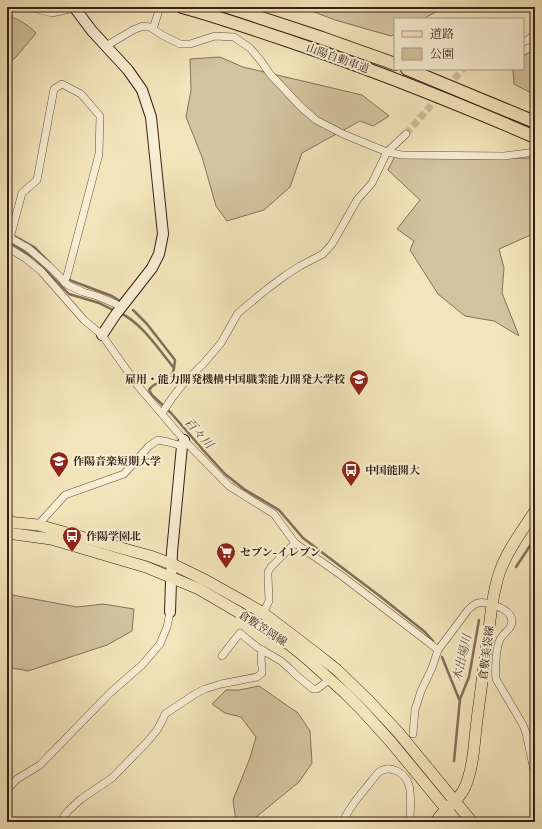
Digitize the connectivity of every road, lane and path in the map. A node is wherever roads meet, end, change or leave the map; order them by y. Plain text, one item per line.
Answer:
1 (30, 7) edge
2 (160, 7) edge
3 (182, 7) edge
4 (228, 7) edge
5 (74, 8) edge
6 (153, 28) junction
7 (535, 33) edge
8 (524, 42) edge
9 (106, 46) junction
10 (394, 64) edge
11 (409, 70) edge
12 (535, 122) edge
13 (406, 134) tunnel mouth
14 (535, 137) edge
15 (387, 152) junction
16 (535, 152) edge
17 (10, 236) edge
18 (7, 247) edge
19 (65, 285) junction
20 (119, 311) junction
21 (102, 335) junction
22 (164, 412) junction
23 (183, 443) junction
24 (535, 510) edge
25 (7, 522) edge
26 (38, 525) junction
27 (7, 533) edge
28 (295, 542) junction
29 (172, 564) junction
30 (171, 577) junction
31 (492, 605) junction
32 (170, 612) joint
33 (263, 613) junction
34 (262, 650) junction
35 (438, 650) junction
36 (222, 656) dead end
37 (330, 678) junction
38 (413, 734) dead end
39 (535, 775) edge
40 (7, 790) edge
41 (456, 801) junction
42 (447, 810) junction
43 (60, 822) edge
44 (343, 822) edge
45 (410, 822) edge
46 (436, 822) edge
47 (457, 822) edge
48 (472, 822) edge

1 - 5 street
2 - 6 street
3 - 14 highway, 山陽自動車道
4 - 10 highway, 山陽自動車道
5 - 9 street
6 - 9 street
6 - 15 street
7 - 8 street
9 - 20 street
11 - 12 highway
13 - 15 street
15 - 16 street
15 - 22 street
17 - 19 street
17 - 19 street
18 - 19 street
19 - 20 street
19 - 21 street
20 - 21 street
21 - 22 street
22 - 23 street
23 - 26 street
23 - 28 street
23 - 29 street
24 - 31 main road, 倉敷美袋線
25 - 26 main road, 倉敷笠岡線
26 - 29 main road, 倉敷笠岡線
27 - 30 main road, 倉敷笠岡線
28 - 33 street
28 - 35 street
29 - 30 street
29 - 33 main road, 倉敷笠岡線
30 - 32 street
30 - 37 main road, 倉敷笠岡線
31 - 35 street
31 - 39 street
31 - 41 main road, 倉敷美袋線
32 - 40 street
33 - 41 main road, 倉敷笠岡線
34 - 36 street
34 - 37 street
34 - 43 street
35 - 38 street
37 - 42 main road, 倉敷笠岡線
41 - 42 main road, 倉敷美袋線
41 - 48 main road
42 - 46 main road
42 - 47 main road
44 - 45 street

